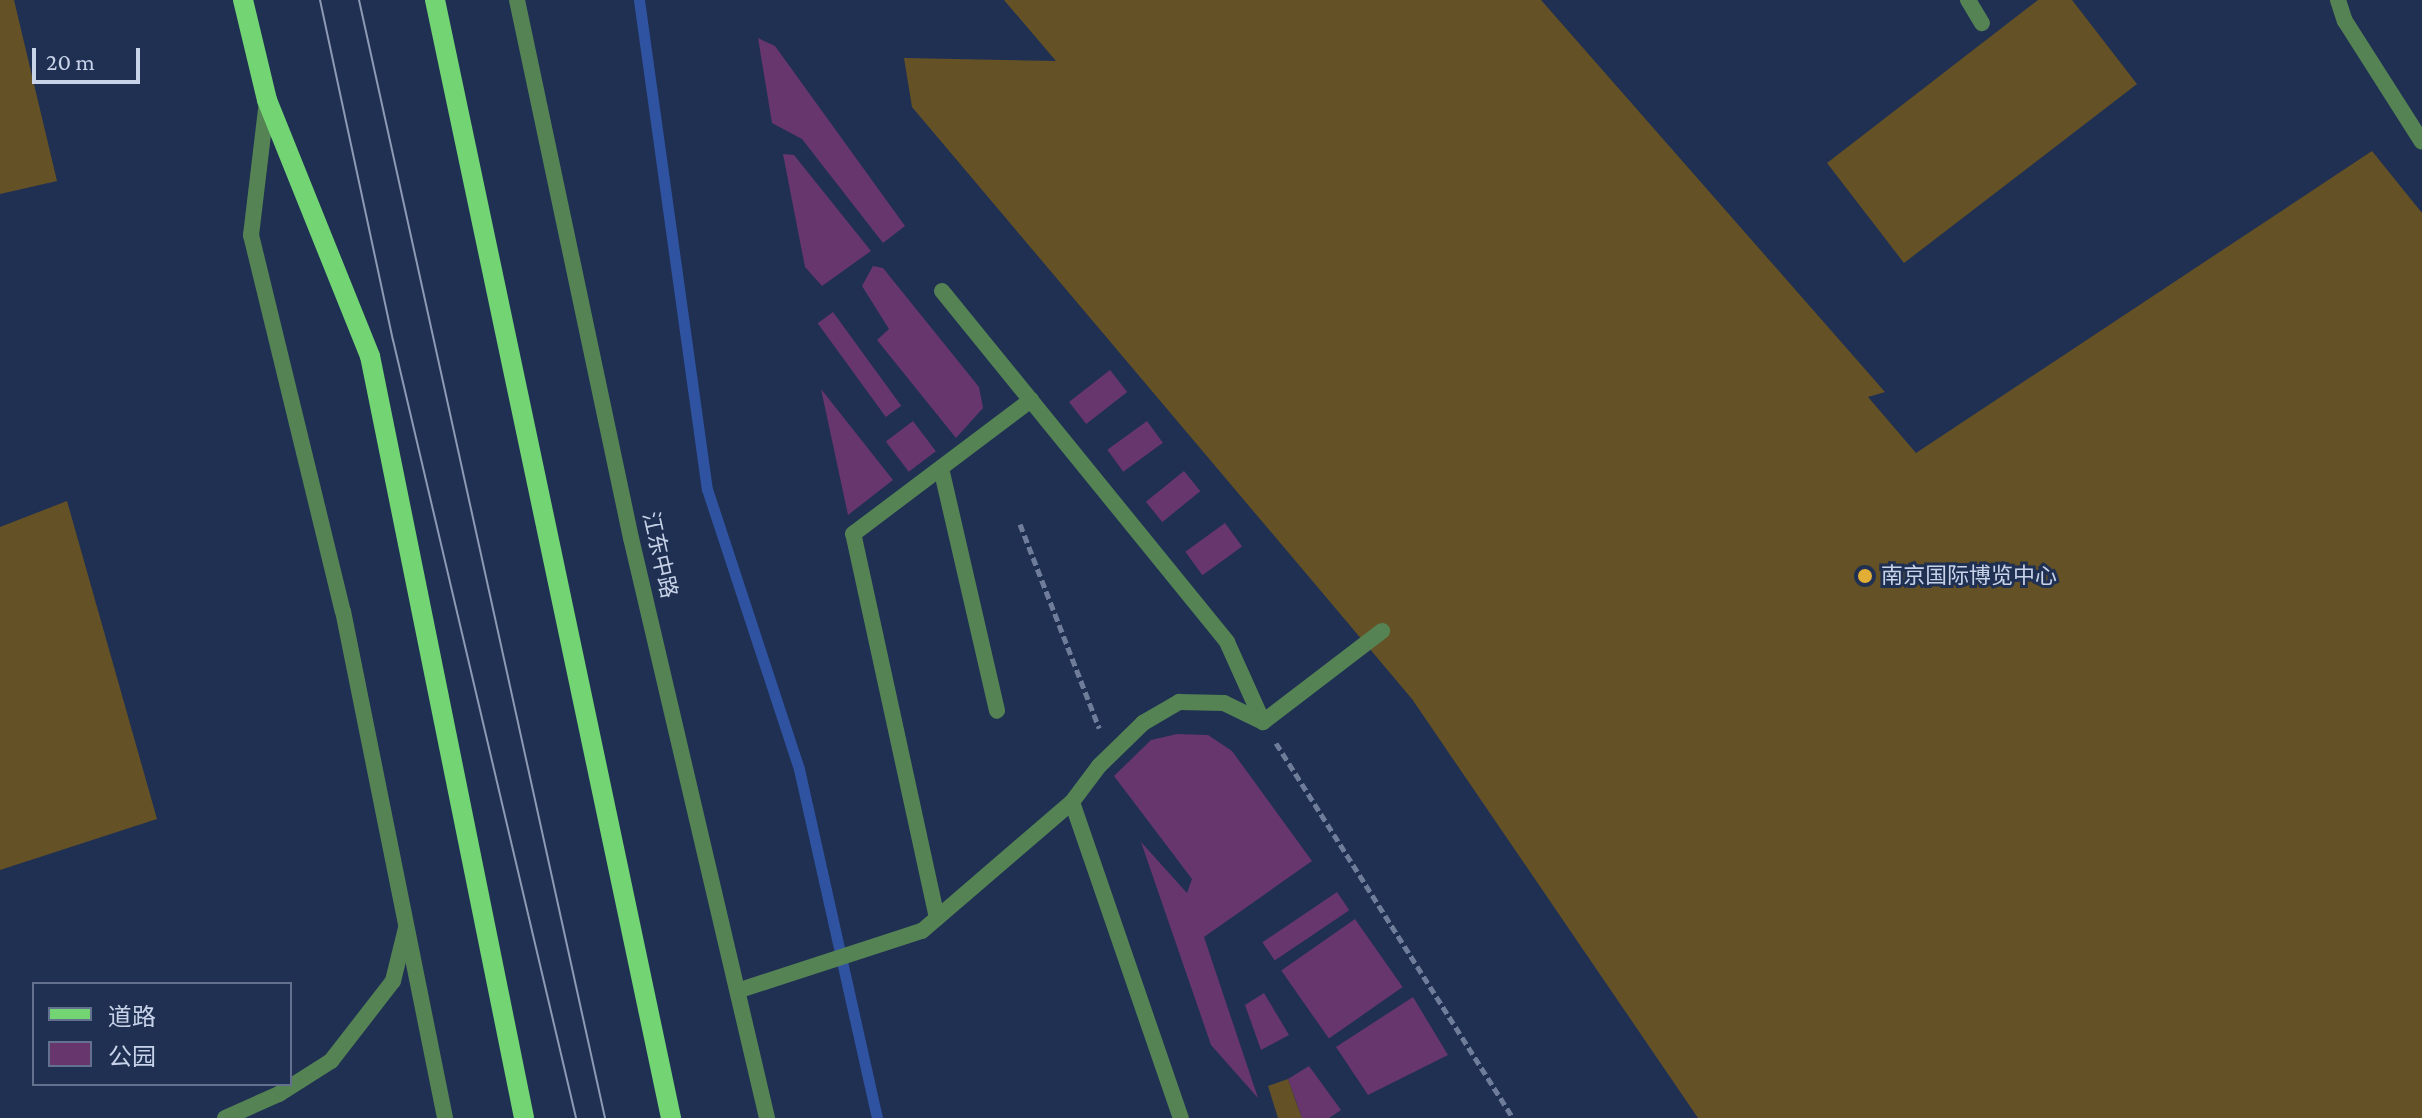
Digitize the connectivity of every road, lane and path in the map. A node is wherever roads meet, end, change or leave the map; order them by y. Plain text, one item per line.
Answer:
1 (243, 0) edge
2 (435, 0) edge
3 (517, 0) edge
4 (1968, 0) edge
5 (2338, 0) edge
6 (1982, 23) dead end
7 (267, 100) junction
8 (2422, 142) edge
9 (942, 291) dead end
10 (1031, 400) junction
11 (941, 468) junction
12 (1020, 524) dead end
13 (1382, 631) dead end
14 (997, 711) dead end
15 (1263, 722) junction
16 (1109, 756) junction
17 (1072, 802) junction
18 (937, 918) junction
19 (407, 922) junction
20 (740, 990) junction
21 (292, 1086) edge
22 (292, 1086) edge
23 (225, 1118) edge
24 (445, 1118) edge
25 (524, 1118) edge
26 (671, 1118) edge
27 (767, 1118) edge
28 (1181, 1118) edge
29 (1513, 1118) edge

1 - 7 main road
2 - 26 main road
3 - 20 street, 江东中路
4 - 6 street
5 - 8 street
7 - 19 street
7 - 25 main road
9 - 10 street
10 - 11 street
10 - 15 street
11 - 14 street
11 - 18 street
12 - 16 path
13 - 15 street
15 - 16 street
15 - 29 path
16 - 17 street
17 - 18 street
17 - 28 street
18 - 20 street
19 - 21 street
19 - 24 street
20 - 27 street, 江东中路
22 - 23 street

